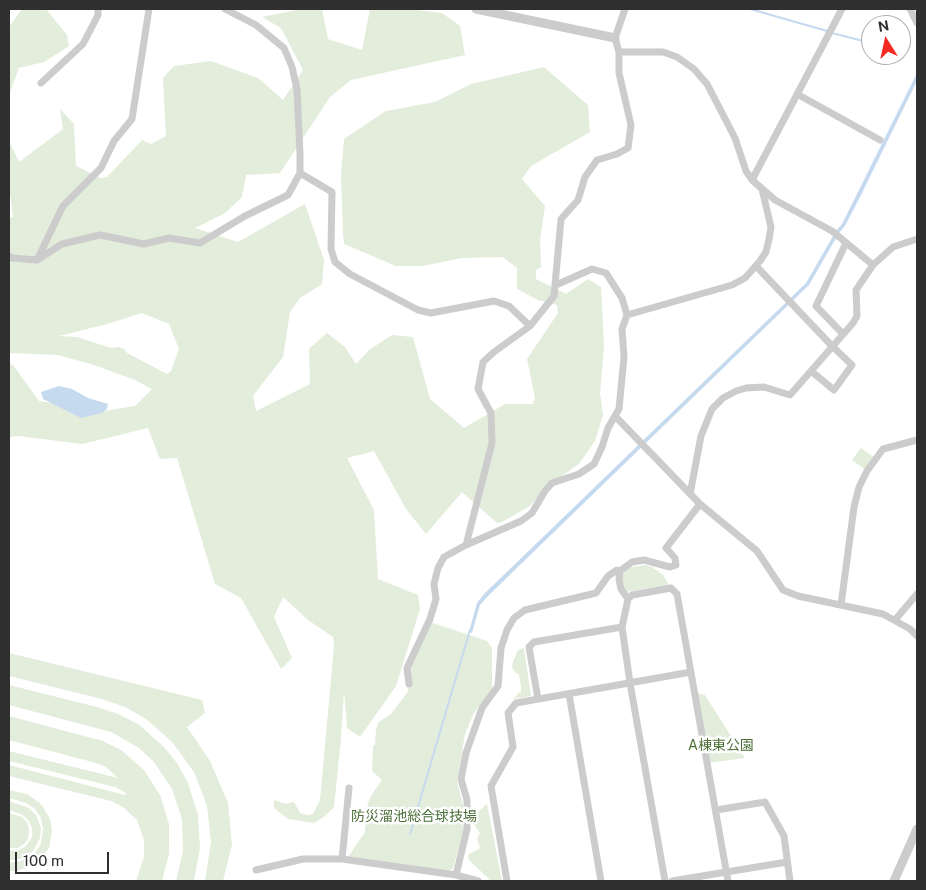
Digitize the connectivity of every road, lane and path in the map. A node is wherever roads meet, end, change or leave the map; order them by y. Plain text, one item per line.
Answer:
1 (98, 9) edge
2 (149, 9) edge
3 (225, 9) edge
4 (476, 9) edge
5 (625, 9) edge
6 (842, 9) edge
7 (910, 9) edge
8 (917, 23) edge
9 (615, 38) junction
10 (619, 52) junction
11 (41, 83) dead end
12 (797, 94) junction
13 (880, 140) dead end
14 (300, 172) junction
15 (752, 180) junction
16 (762, 189) junction
17 (917, 239) edge
18 (846, 243) junction
19 (9, 256) edge
20 (37, 260) junction
21 (873, 265) junction
22 (756, 266) junction
23 (556, 284) junction
24 (627, 315) junction
25 (530, 326) junction
26 (843, 334) junction
27 (832, 346) junction
28 (811, 371) junction
29 (616, 416) junction
30 (917, 440) edge
31 (690, 494) junction
32 (700, 504) junction
33 (466, 544) junction
34 (620, 571) junction
35 (917, 594) edge
36 (628, 599) junction
37 (841, 605) junction
38 (895, 620) junction
39 (622, 627) junction
40 (917, 636) edge
41 (692, 672) junction
42 (630, 683) junction
43 (409, 684) dead end
44 (569, 694) junction
45 (538, 699) junction
46 (349, 788) dead end
47 (716, 810) junction
48 (917, 829) edge
49 (342, 859) junction
50 (787, 862) junction
51 (256, 870) dead end
52 (726, 872) junction
53 (456, 874) junction
54 (478, 881) edge
55 (508, 881) edge
56 (601, 881) edge
57 (665, 881) edge
58 (672, 881) edge
59 (728, 881) edge
60 (790, 881) edge
61 (894, 881) edge

1 - 11 street
2 - 20 street
3 - 14 street
4 - 9 street
5 - 9 street
6 - 12 street
7 - 8 street
9 - 10 street
10 - 15 street
10 - 23 street
12 - 13 street
12 - 15 street
14 - 20 street
14 - 25 street
15 - 16 street
16 - 18 street
16 - 22 street
17 - 21 street
18 - 21 street
18 - 26 street
19 - 20 street
21 - 26 street
22 - 24 street
22 - 27 street
23 - 24 street
23 - 25 street
24 - 29 street
25 - 33 street
26 - 27 street
27 - 28 street
27 - 28 street
28 - 31 street
29 - 31 street
29 - 33 street
30 - 37 street
31 - 32 street
32 - 34 street
32 - 37 street
33 - 43 street
34 - 36 street
34 - 53 street
35 - 38 street
36 - 39 street
36 - 41 street
37 - 38 street
38 - 40 street
39 - 42 street
39 - 45 street
41 - 42 street
41 - 47 street
42 - 44 street
42 - 57 street
44 - 45 street
44 - 56 street
45 - 55 street
46 - 49 street
47 - 50 street
47 - 52 street
48 - 61 street
49 - 51 street
49 - 53 street
50 - 52 street
50 - 60 street
52 - 58 street
52 - 59 street
53 - 54 street

